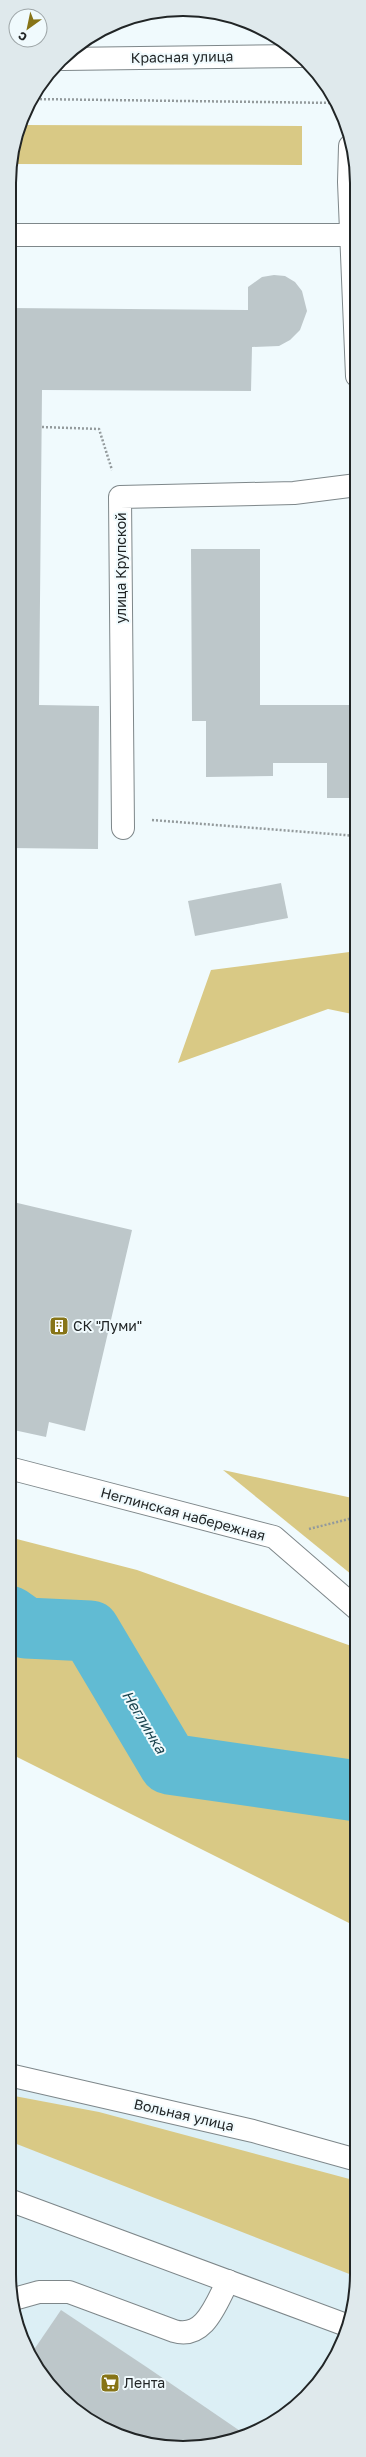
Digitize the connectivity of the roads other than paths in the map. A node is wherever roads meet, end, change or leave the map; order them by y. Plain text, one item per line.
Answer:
1 (292, 56) edge
2 (71, 59) edge
3 (16, 235) edge
4 (350, 235) edge
5 (350, 485) edge
6 (123, 823) road end
7 (16, 1470) edge
8 (350, 1603) edge
9 (16, 2077) edge
10 (350, 2158) edge
11 (16, 2203) edge
12 (228, 2281) junction
13 (17, 2298) edge
14 (342, 2324) edge

1 - 2 street, Красная улица
3 - 4 street
5 - 6 street, улица Крупской
7 - 8 street, Неглинская набережная
9 - 10 street, Вольная улица
11 - 12 street
12 - 13 street
12 - 14 street

